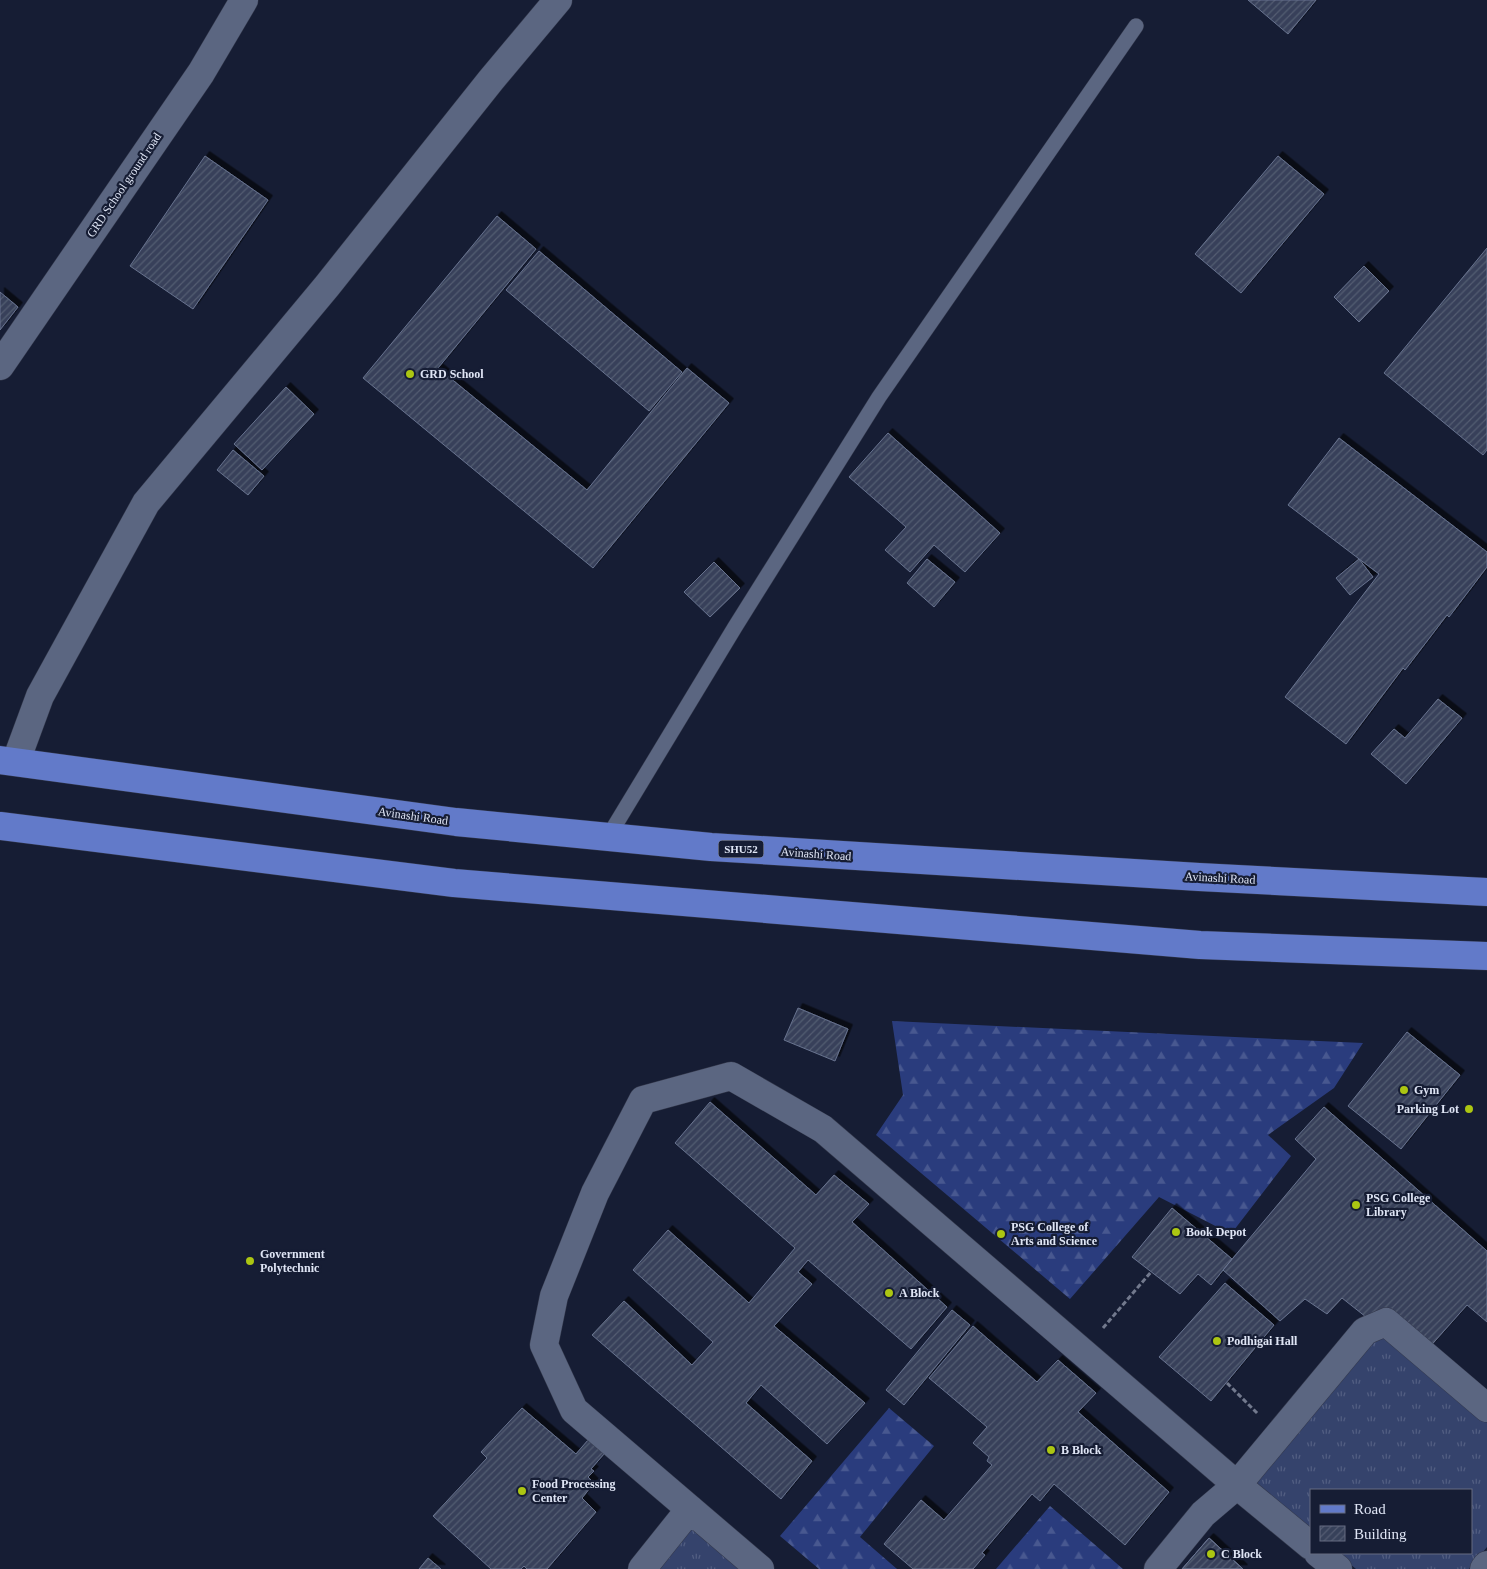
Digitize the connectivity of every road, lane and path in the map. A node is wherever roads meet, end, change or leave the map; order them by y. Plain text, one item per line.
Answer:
1 (244, 0) edge
2 (558, 0) edge
3 (1136, 26) dead end
4 (0, 366) edge
5 (8, 761) edge
6 (0, 826) edge
7 (608, 837) junction
8 (1487, 892) edge
9 (1487, 956) edge
10 (1151, 1272) dead end
11 (1102, 1329) dead end
12 (1226, 1383) dead end
13 (1487, 1408) edge
14 (1264, 1419) dead end
15 (1237, 1485) junction
16 (690, 1509) junction
17 (1310, 1545) edge
18 (1319, 1554) edge
19 (1487, 1565) edge
20 (642, 1569) edge
21 (760, 1569) edge
22 (1158, 1569) edge
23 (1338, 1569) edge
24 (1484, 1569) edge

1 - 4 street, GRD School ground road
2 - 5 street
3 - 7 lane
5 - 7 main road, Avinashi Road / SHU52
6 - 9 main road
7 - 8 main road, Avinashi Road / SHU52
10 - 11 path
12 - 14 path
13 - 15 street
15 - 16 street
15 - 17 street
15 - 22 street
16 - 20 street
16 - 21 street
18 - 23 street
19 - 24 street

